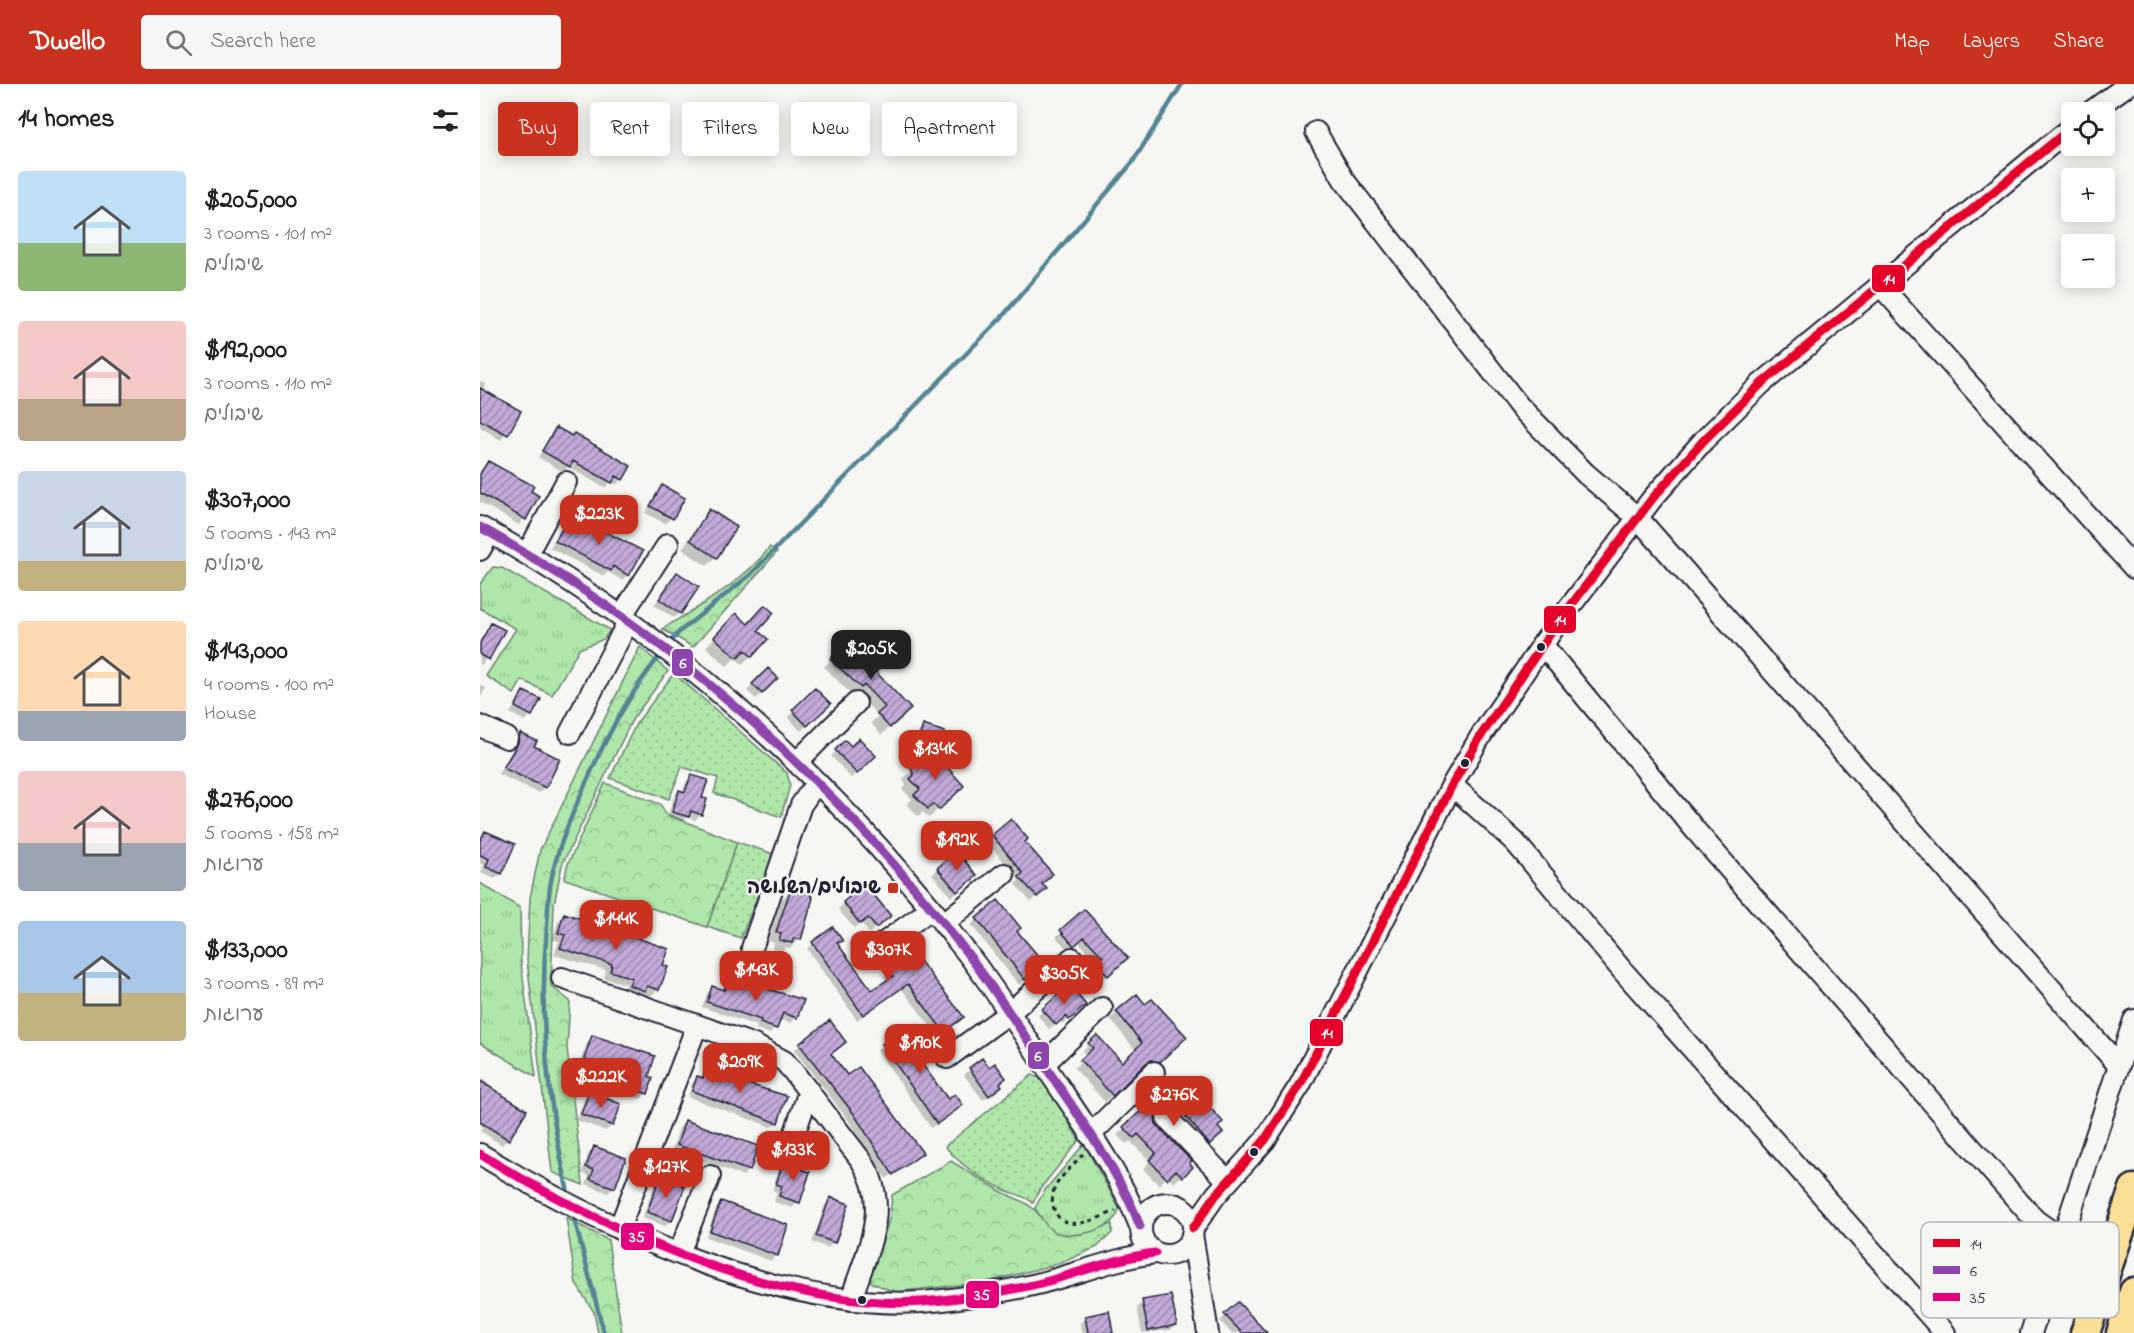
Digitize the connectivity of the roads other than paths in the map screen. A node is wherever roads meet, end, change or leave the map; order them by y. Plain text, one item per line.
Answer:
1 (2129, 84) edge
2 (2104, 102) edge
3 (1316, 132) dead end
4 (2061, 136) edge
5 (1880, 285) junction
6 (566, 482) dead end
7 (1638, 518) junction
8 (485, 530) edge
9 (668, 544) dead end
10 (480, 550) edge
11 (527, 554) junction
12 (2134, 568) edge
13 (626, 618) junction
14 (1542, 644) junction
15 (856, 703) dead end
16 (480, 726) edge
17 (570, 734) dead end
18 (507, 738) dead end
19 (797, 762) junction
20 (817, 782) junction
21 (1452, 785) junction
22 (1004, 874) dead end
23 (937, 916) junction
24 (752, 948) dead end
25 (870, 952) dead end
26 (1072, 958) dead end
27 (562, 978) dead end
28 (1102, 1008) dead end
29 (1009, 1012) junction
30 (2134, 1020) edge
31 (697, 1025) junction
32 (947, 1058) dead end
33 (1044, 1064) junction
34 (2119, 1066) junction
35 (1154, 1072) dead end
36 (809, 1091) junction
37 (1167, 1118) dead end
38 (1092, 1139) junction
39 (792, 1141) dead end
40 (480, 1154) edge
41 (1112, 1170) junction
42 (710, 1176) dead end
43 (1229, 1179) junction
44 (2134, 1189) edge
45 (1167, 1203) junction
46 (2038, 1222) edge
47 (2068, 1222) edge
48 (1140, 1228) junction
49 (619, 1229) junction
50 (1193, 1231) junction
51 (2119, 1233) edge
52 (680, 1253) junction
53 (1160, 1254) junction
54 (1098, 1264) junction
55 (1199, 1286) junction
56 (2134, 1292) edge
57 (851, 1300) junction
58 (1921, 1306) edge
59 (1932, 1318) edge
60 (2036, 1318) edge
61 (2090, 1318) edge
62 (1204, 1332) edge
63 (1945, 1333) edge
64 (2031, 1333) edge
65 (2085, 1333) edge
66 (2121, 1333) edge

1 - 2 street
3 - 7 street
4 - 5 street
5 - 7 street
5 - 12 street
6 - 11 street
7 - 14 street
7 - 34 street
8 - 10 street
8 - 11 street
9 - 13 street
11 - 13 street
13 - 17 street
13 - 19 street
14 - 21 street
14 - 46 street
15 - 19 street
16 - 18 street
19 - 20 street
20 - 23 street
20 - 24 street
21 - 43 street
21 - 58 street
22 - 23 street
23 - 25 street
23 - 29 street
26 - 29 street
27 - 31 street
28 - 33 street
29 - 32 street
29 - 33 street
30 - 34 street
31 - 36 street
31 - 49 street
33 - 38 street
34 - 47 street
35 - 38 street
36 - 39 street
36 - 57 street
37 - 43 street
38 - 41 street
40 - 49 street
41 - 45 street
41 - 48 street
42 - 52 street
43 - 45 street
43 - 50 street
44 - 51 highway
45 - 48 street
45 - 50 street
48 - 53 street
48 - 54 street
49 - 52 street
50 - 53 street
50 - 55 street
52 - 57 street
53 - 54 street
53 - 55 street
54 - 57 street
55 - 62 street
56 - 66 highway
59 - 63 street
60 - 64 street
61 - 65 highway

